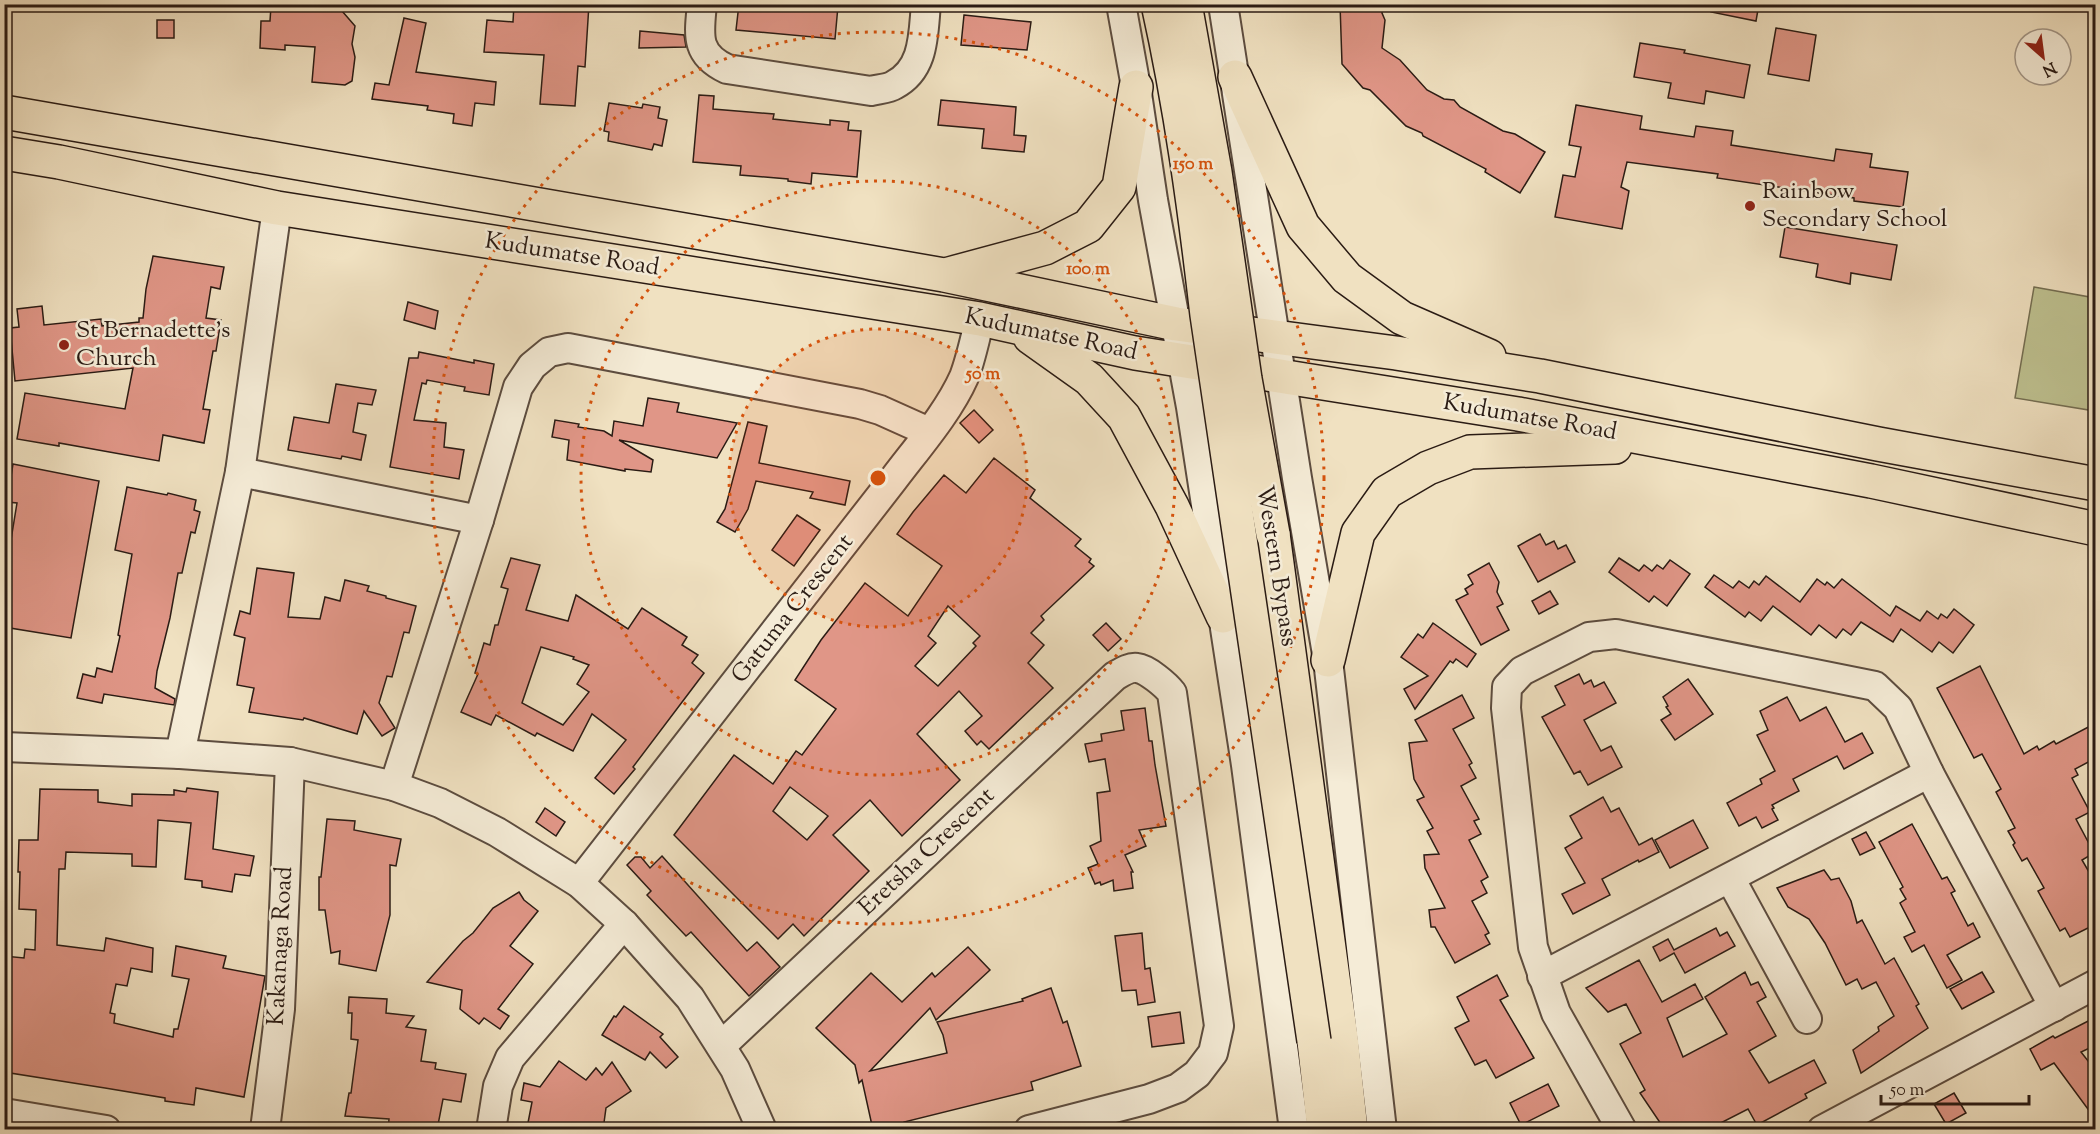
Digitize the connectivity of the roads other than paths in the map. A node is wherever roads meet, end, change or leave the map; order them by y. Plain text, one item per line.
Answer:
1 (702, 4) edge
2 (926, 4) edge
3 (1121, 4) edge
4 (1158, 4) edge
5 (1185, 4) edge
6 (1223, 4) edge
7 (1235, 77) junction
8 (1136, 87) junction
9 (4, 112) edge
10 (4, 153) edge
11 (59, 162) junction
12 (4, 172) edge
13 (1250, 177) junction
14 (1153, 200) junction
15 (277, 208) junction
16 (944, 275) junction
17 (980, 319) junction
18 (1176, 324) junction
19 (1016, 327) junction
20 (1277, 338) junction
21 (1183, 362) junction
22 (1540, 376) junction
23 (1283, 377) junction
24 (928, 432) junction
25 (1677, 446) junction
26 (240, 472) junction
27 (1298, 478) junction
28 (1202, 482) junction
29 (2096, 484) edge
30 (479, 520) junction
31 (2096, 529) edge
32 (1223, 616) junction
33 (1328, 660) junction
34 (4, 747) edge
35 (180, 754) junction
36 (290, 762) junction
37 (1929, 773) junction
38 (394, 786) junction
39 (1730, 878) junction
40 (579, 883) junction
41 (624, 924) junction
42 (1542, 976) junction
43 (2096, 984) edge
44 (2054, 1007) junction
45 (1807, 1019) dead end
46 (721, 1046) junction
47 (4, 1113) edge
48 (1863, 1119) edge
49 (37, 1124) edge
50 (106, 1130) edge
51 (265, 1130) edge
52 (491, 1130) edge
53 (762, 1130) edge
54 (1029, 1130) edge
55 (1294, 1130) edge
56 (1324, 1130) edge
57 (1351, 1130) edge
58 (1382, 1130) edge
59 (1622, 1130) edge
60 (1822, 1130) edge

1 - 2 street
3 - 8 street
4 - 56 main road, Western Bypass, bridge
5 - 57 main road, Western Bypass, bridge
6 - 7 street
7 - 13 street
7 - 22 main road
8 - 14 street
8 - 16 main road
9 - 16 main road, Kudumatse Road
10 - 11 main road, Kudumatse Road
11 - 12 main road
11 - 15 main road, Kudumatse Road
13 - 14 street
13 - 20 street
14 - 18 street
15 - 17 main road, Kudumatse Road
15 - 26 street
16 - 18 main road, Kudumatse Road
17 - 19 main road, Kudumatse Road
17 - 24 street, Gatuma Crescent
18 - 20 main road, Kudumatse Road
18 - 21 street
19 - 21 main road, Kudumatse Road
19 - 32 main road
20 - 22 main road, Kudumatse Road
20 - 23 street
21 - 23 main road, Kudumatse Road
21 - 28 street
22 - 29 main road, Kudumatse Road
23 - 25 main road, Kudumatse Road
23 - 27 street
24 - 30 street
24 - 40 street, Gatuma Crescent
25 - 31 main road, Kudumatse Road
25 - 33 main road
26 - 30 street
26 - 35 street
27 - 28 street
27 - 33 street
28 - 32 street
30 - 38 street
32 - 55 street
33 - 58 street
34 - 35 street
35 - 36 street
36 - 38 street
36 - 51 street, Kakanaga Road
37 - 39 street
37 - 42 street
37 - 44 street
38 - 40 street
39 - 42 street
39 - 45 street
40 - 41 street
41 - 46 street
41 - 52 street
42 - 59 street
43 - 44 street
44 - 48 street
46 - 53 street
46 - 54 street, Eretsha Crescent
47 - 49 street
48 - 60 street
49 - 50 street

